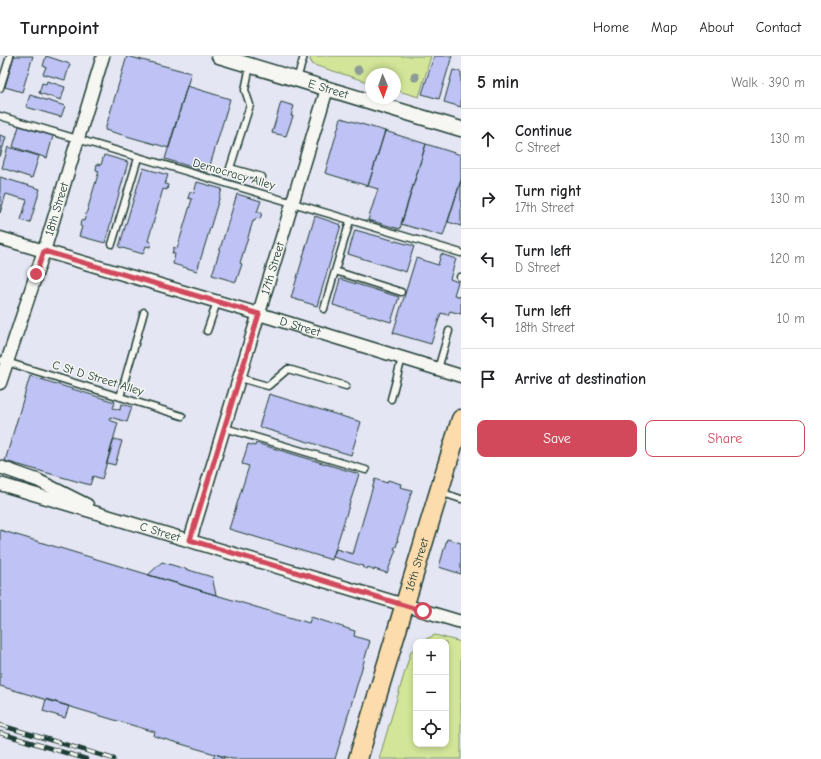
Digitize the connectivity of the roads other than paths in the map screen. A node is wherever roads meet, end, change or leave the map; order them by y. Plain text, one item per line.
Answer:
1 (10, 56) edge
2 (103, 56) edge
3 (219, 56) edge
4 (304, 56) edge
5 (250, 66) junction
6 (297, 80) junction
7 (0, 88) edge
8 (327, 89) junction
9 (0, 116) edge
10 (461, 129) edge
11 (78, 139) junction
12 (138, 158) junction
13 (262, 177) dead end
14 (293, 203) junction
15 (350, 221) junction
16 (0, 238) edge
17 (112, 244) dead end
18 (44, 251) junction
19 (461, 253) edge
20 (335, 271) junction
21 (401, 292) dead end
22 (217, 302) junction
23 (324, 309) dead end
24 (144, 312) dead end
25 (259, 314) junction
26 (207, 331) dead end
27 (449, 331) dead end
28 (402, 358) junction
29 (3, 361) edge
30 (438, 369) junction
31 (461, 376) edge
32 (240, 378) junction
33 (0, 384) edge
34 (346, 386) dead end
35 (120, 397) junction
36 (391, 399) dead end
37 (182, 416) dead end
38 (461, 419) edge
39 (224, 428) junction
40 (0, 467) edge
41 (366, 470) dead end
42 (0, 484) edge
43 (438, 492) junction
44 (461, 499) edge
45 (112, 518) junction
46 (190, 540) junction
47 (404, 605) junction
48 (461, 622) edge
49 (358, 758) edge

1 - 7 lane
2 - 11 street, 18th Street
3 - 5 street, E Street
4 - 6 lane
5 - 6 street, E Street
5 - 13 lane
6 - 8 street, E Street
8 - 10 street, E Street
8 - 14 street, 17th Street
9 - 11 lane, Democracy Alley
11 - 12 lane, Democracy Alley
11 - 18 street, 18th Street
12 - 14 lane, Democracy Alley
12 - 17 lane
14 - 15 lane, Democracy Alley
14 - 25 street, 17th Street
15 - 19 lane, Democracy Alley
15 - 20 lane
16 - 18 street, D Street
18 - 22 street, D Street
18 - 29 street, 18th Street
20 - 21 lane
20 - 23 lane
22 - 25 street, D Street
22 - 26 lane
24 - 35 lane
25 - 28 street, D Street
25 - 32 street, 17th Street
27 - 30 lane
28 - 30 street, D Street
28 - 36 lane
29 - 33 street, 18th Street
29 - 35 lane, C St D Street Alley
30 - 31 street, D Street
32 - 34 lane
32 - 39 street, 17th Street
35 - 37 lane, C St D Street Alley
38 - 43 main road, 16th Street
39 - 41 lane
39 - 46 street, 17th Street
40 - 45 street, C Street
42 - 45 street, C Street
43 - 44 lane
43 - 47 main road, 16th Street
45 - 46 street, C Street
46 - 47 street, C Street
47 - 48 street, C Street
47 - 49 main road, 16th Street

